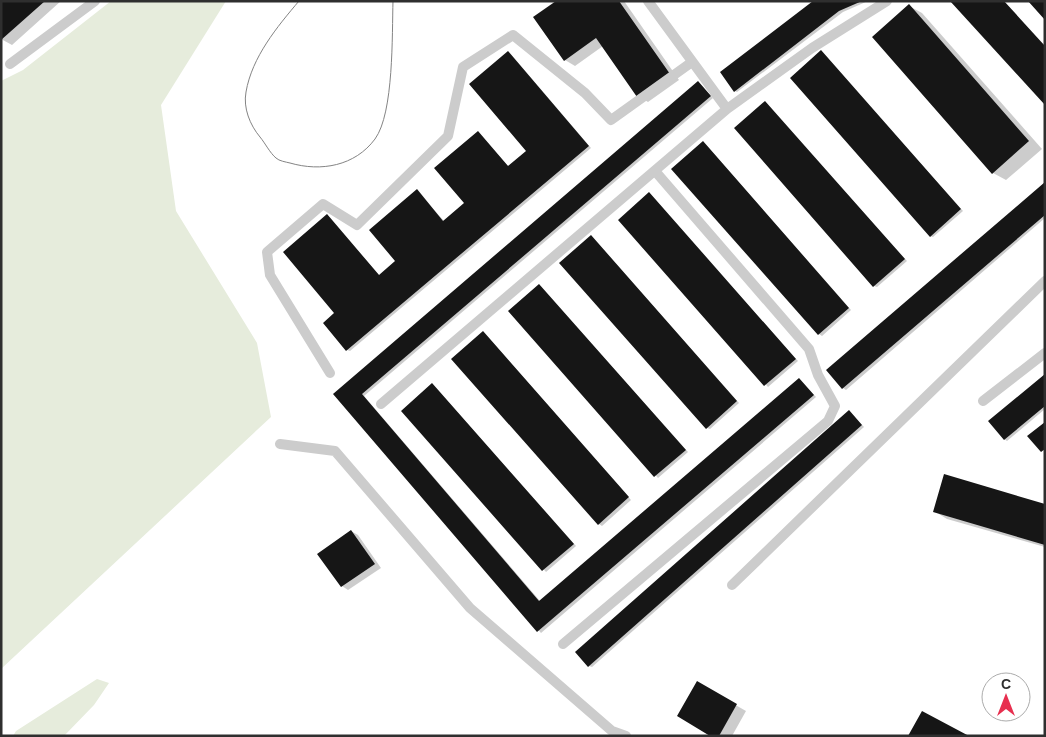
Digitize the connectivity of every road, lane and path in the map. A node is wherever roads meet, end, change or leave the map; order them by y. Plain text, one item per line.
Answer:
1 (95, 1) edge
2 (648, 1) edge
3 (887, 1) edge
4 (692, 62) junction
5 (10, 64) dead end
6 (727, 109) junction
7 (655, 171) junction
8 (1045, 281) edge
9 (1045, 353) edge
10 (330, 373) dead end
11 (984, 400) dead end
12 (381, 404) dead end
13 (280, 444) dead end
14 (732, 585) dead end
15 (563, 644) dead end
16 (626, 736) edge

1 - 5 lane
2 - 4 lane
3 - 6 lane
4 - 6 lane
4 - 10 lane
6 - 7 lane
7 - 12 lane
7 - 15 lane
8 - 14 lane
9 - 11 lane
13 - 16 lane

